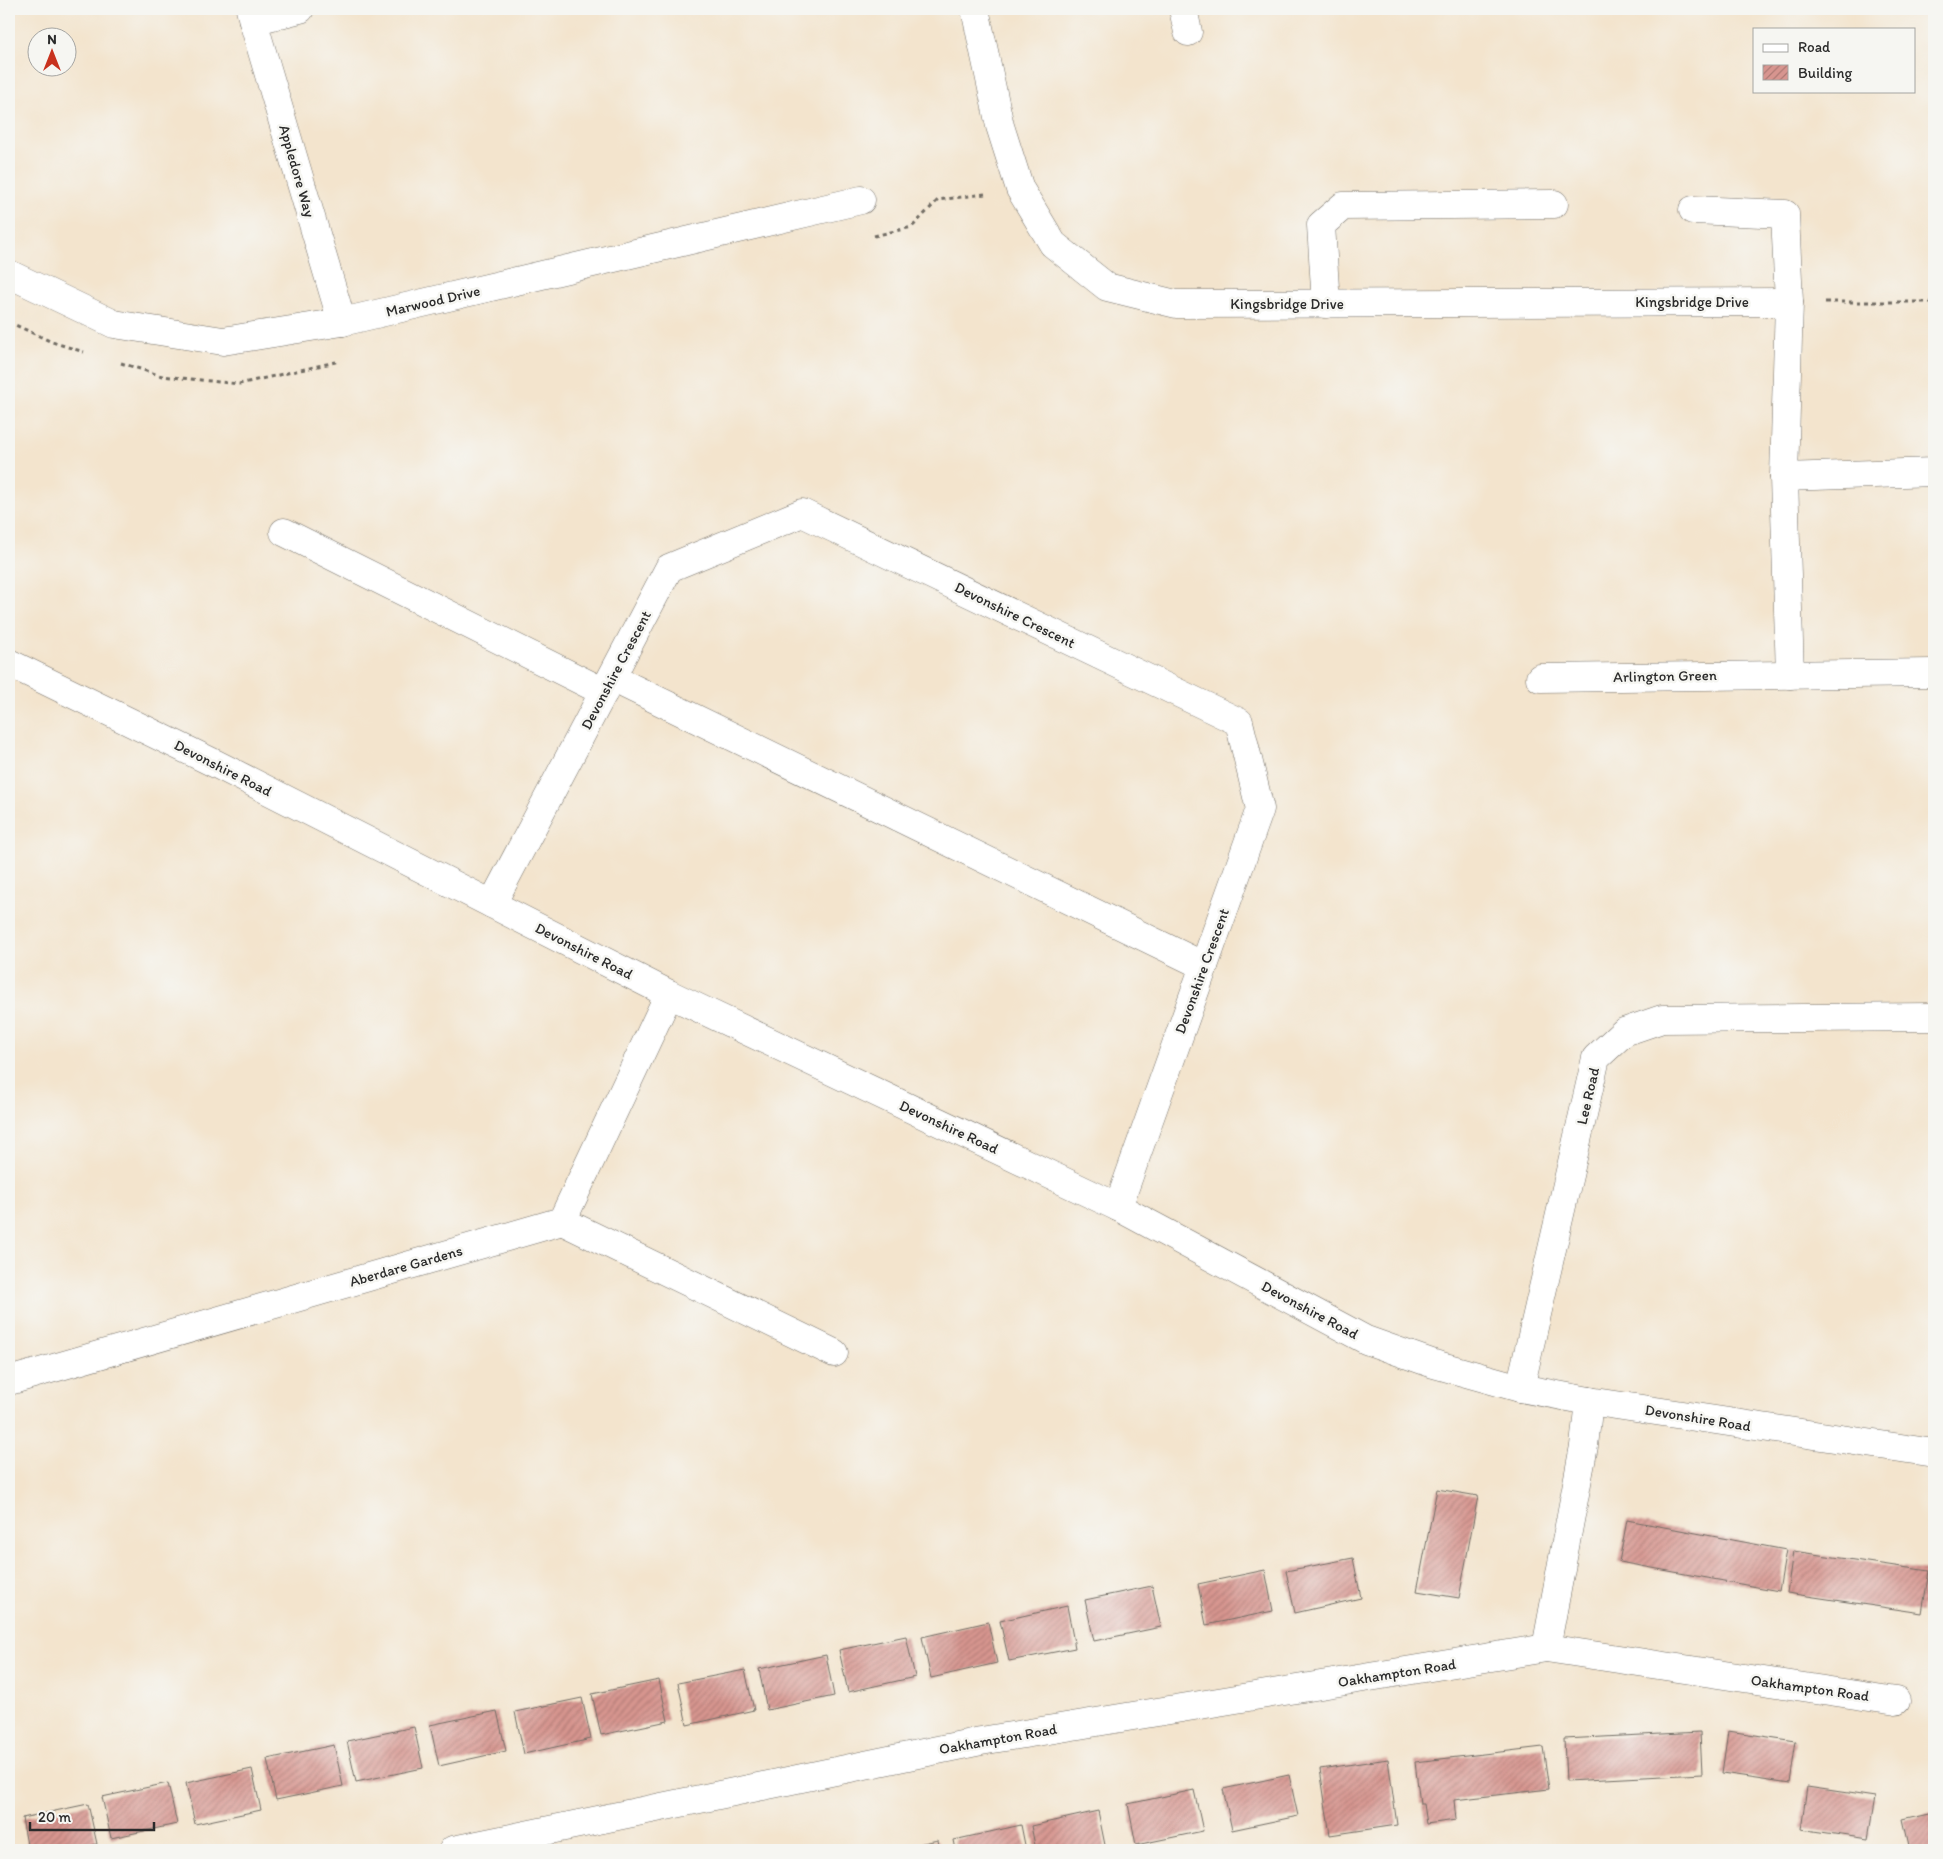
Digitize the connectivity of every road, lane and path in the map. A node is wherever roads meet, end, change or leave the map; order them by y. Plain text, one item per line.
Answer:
1 (300, 9) edge
2 (975, 9) edge
3 (251, 15) edge
4 (861, 200) dead end
5 (1554, 204) dead end
6 (1693, 210) dead end
7 (9, 274) edge
8 (1789, 302) junction
9 (1834, 302) dead end
10 (1934, 302) edge
11 (1326, 304) junction
12 (342, 322) junction
13 (1934, 472) edge
14 (1784, 476) junction
15 (284, 532) dead end
16 (9, 663) edge
17 (1934, 673) edge
18 (1790, 675) junction
19 (1540, 678) dead end
20 (608, 685) junction
21 (492, 904) junction
22 (1204, 966) junction
23 (669, 994) junction
24 (1934, 1017) edge
25 (1118, 1207) junction
26 (562, 1221) junction
27 (834, 1353) dead end
28 (9, 1381) edge
29 (1520, 1388) junction
30 (1589, 1402) junction
31 (1934, 1453) edge
32 (1546, 1648) junction
33 (1896, 1701) dead end
34 (452, 1850) edge

1 - 3 street
2 - 11 street, Kingsbridge Drive
3 - 12 street, Appledore Way
4 - 12 street, Marwood Drive
5 - 11 street
6 - 8 street
7 - 12 street, Marwood Drive
8 - 11 street, Kingsbridge Drive
8 - 14 street
9 - 10 path
13 - 14 street
14 - 18 street
15 - 20 street
16 - 21 street, Devonshire Road
17 - 18 street, Arlington Green
18 - 19 street, Arlington Green
20 - 21 street, Devonshire Crescent
20 - 22 street
20 - 22 street, Devonshire Crescent
21 - 23 street, Devonshire Road
22 - 25 street, Devonshire Crescent
23 - 25 street, Devonshire Road
23 - 26 street
24 - 29 street, Lee Road
25 - 29 street, Devonshire Road
26 - 27 street
26 - 28 street, Aberdare Gardens
29 - 30 street, Devonshire Road
30 - 31 street, Devonshire Road
30 - 32 street
32 - 33 street, Oakhampton Road
32 - 34 street, Oakhampton Road

